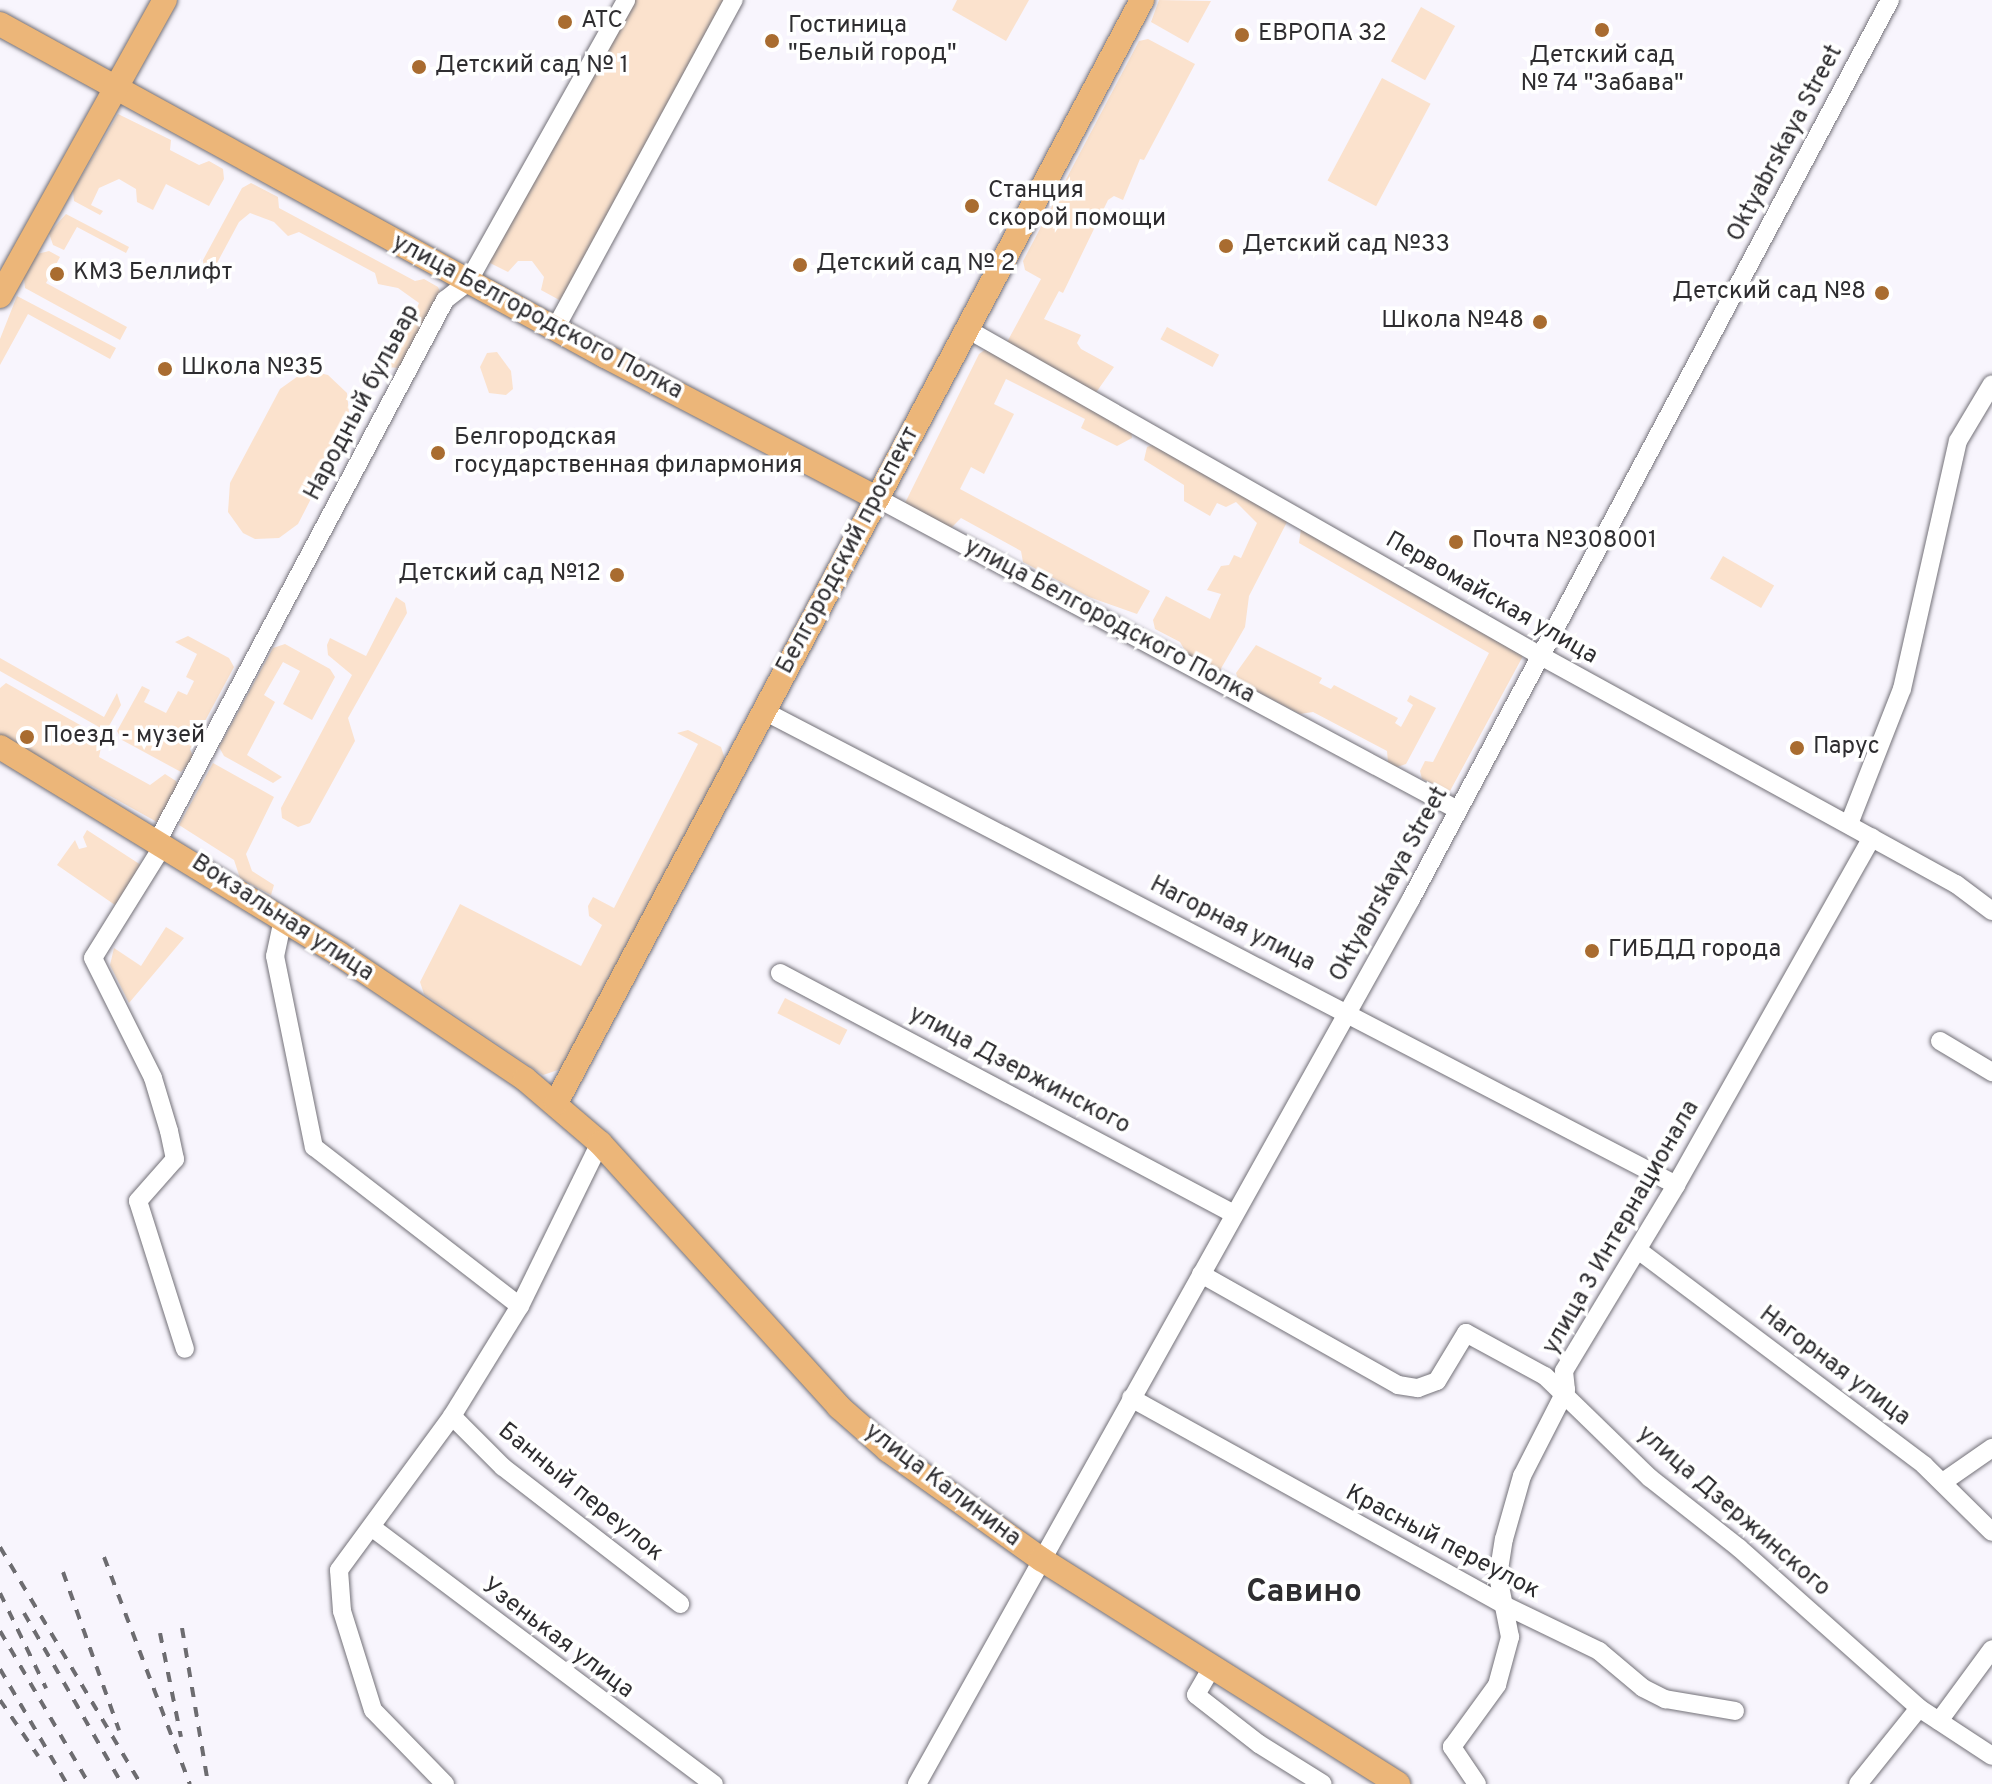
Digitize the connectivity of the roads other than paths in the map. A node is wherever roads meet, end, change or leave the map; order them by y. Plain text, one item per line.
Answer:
1 (165, 0) edge
2 (626, 0) edge
3 (734, 0) edge
4 (1142, 0) edge
5 (1890, 0) edge
6 (0, 24) edge
7 (116, 88) junction
8 (468, 282) junction
9 (0, 296) edge
10 (555, 329) junction
11 (967, 329) junction
12 (1992, 384) edge
13 (877, 498) junction
14 (1541, 656) junction
15 (764, 711) junction
16 (0, 747) edge
17 (1458, 810) junction
18 (1849, 824) junction
19 (1872, 837) junction
20 (161, 842) junction
21 (1992, 911) edge
22 (283, 919) junction
23 (780, 973) dead end
24 (1348, 1012) junction
25 (1940, 1041) dead end
26 (1992, 1072) edge
27 (556, 1103) junction
28 (600, 1143) junction
29 (1676, 1185) junction
30 (1234, 1214) junction
31 (1638, 1250) junction
32 (1201, 1274) junction
33 (520, 1306) junction
34 (185, 1349) dead end
35 (1566, 1390) junction
36 (1131, 1398) junction
37 (452, 1416) junction
38 (1992, 1448) edge
39 (1943, 1482) junction
40 (374, 1529) junction
41 (1992, 1532) edge
42 (1041, 1559) junction
43 (680, 1604) dead end
44 (1504, 1605) junction
45 (1992, 1649) edge
46 (1212, 1667) junction
47 (1919, 1708) junction
48 (1735, 1711) dead end
49 (1939, 1721) junction
50 (1992, 1756) edge
51 (445, 1784) edge
52 (714, 1784) edge
53 (917, 1784) edge
54 (1323, 1784) edge
55 (1398, 1784) edge
56 (1477, 1784) edge
57 (1858, 1784) edge

1 - 7 main road
2 - 8 street, Народный бульвар
3 - 10 street
4 - 11 main road, Белгородский проспект
5 - 14 street, Oktyabrskaya Street
6 - 7 main road, улица Белгородского Полка
7 - 8 main road, улица Белгородского Полка
7 - 9 main road
8 - 10 main road, улица Белгородского Полка
8 - 20 street, Народный бульвар
10 - 13 main road, улица Белгородского Полка
11 - 13 main road, Белгородский проспект
11 - 14 street, Первомайская улица
12 - 18 street
13 - 15 main road, Белгородский проспект
13 - 17 street, улица Белгородского Полка
14 - 17 street, Oktyabrskaya Street
14 - 18 street, Первомайская улица
15 - 24 street, Нагорная улица
15 - 27 main road, Белгородский проспект
16 - 20 main road, Вокзальная улица
17 - 24 street, Oktyabrskaya Street
18 - 19 street, Первомайская улица
19 - 21 street, Первомайская улица
19 - 29 street, улица 3 Интернационала
20 - 22 main road, Вокзальная улица
20 - 34 street, Народный бульвар
22 - 27 main road, Вокзальная улица
22 - 33 street
23 - 30 street, улица Дзержинского
24 - 29 street, Нагорная улица
24 - 30 street, Oktyabrskaya Street
25 - 26 street
27 - 28 main road, улица Калинина
28 - 33 street
28 - 42 main road, улица Калинина
29 - 31 street, улица 3 Интернационала
30 - 32 street, Oktyabrskaya Street
31 - 35 street, улица 3 Интернационала
31 - 39 street, Нагорная улица
32 - 35 street, улица Дзержинского
32 - 36 street, Oktyabrskaya Street
33 - 37 street
35 - 44 street, улица 3 Интернационала
35 - 47 street, улица Дзержинского
36 - 42 street, Oktyabrskaya Street
36 - 44 street, Красный переулок
37 - 40 street
37 - 43 street, Банный переулок
38 - 39 street
39 - 41 street, Нагорная улица
40 - 51 street
40 - 52 street, Узенькая улица
42 - 46 main road, улица Калинина
42 - 53 street, Oktyabrskaya Street
44 - 48 street, Красный переулок
44 - 56 street, улица 3 Интернационала
45 - 49 street
46 - 54 street
46 - 55 main road, улица Калинина
47 - 49 street, улица Дзержинского
47 - 57 street
49 - 50 street, улица Дзержинского

